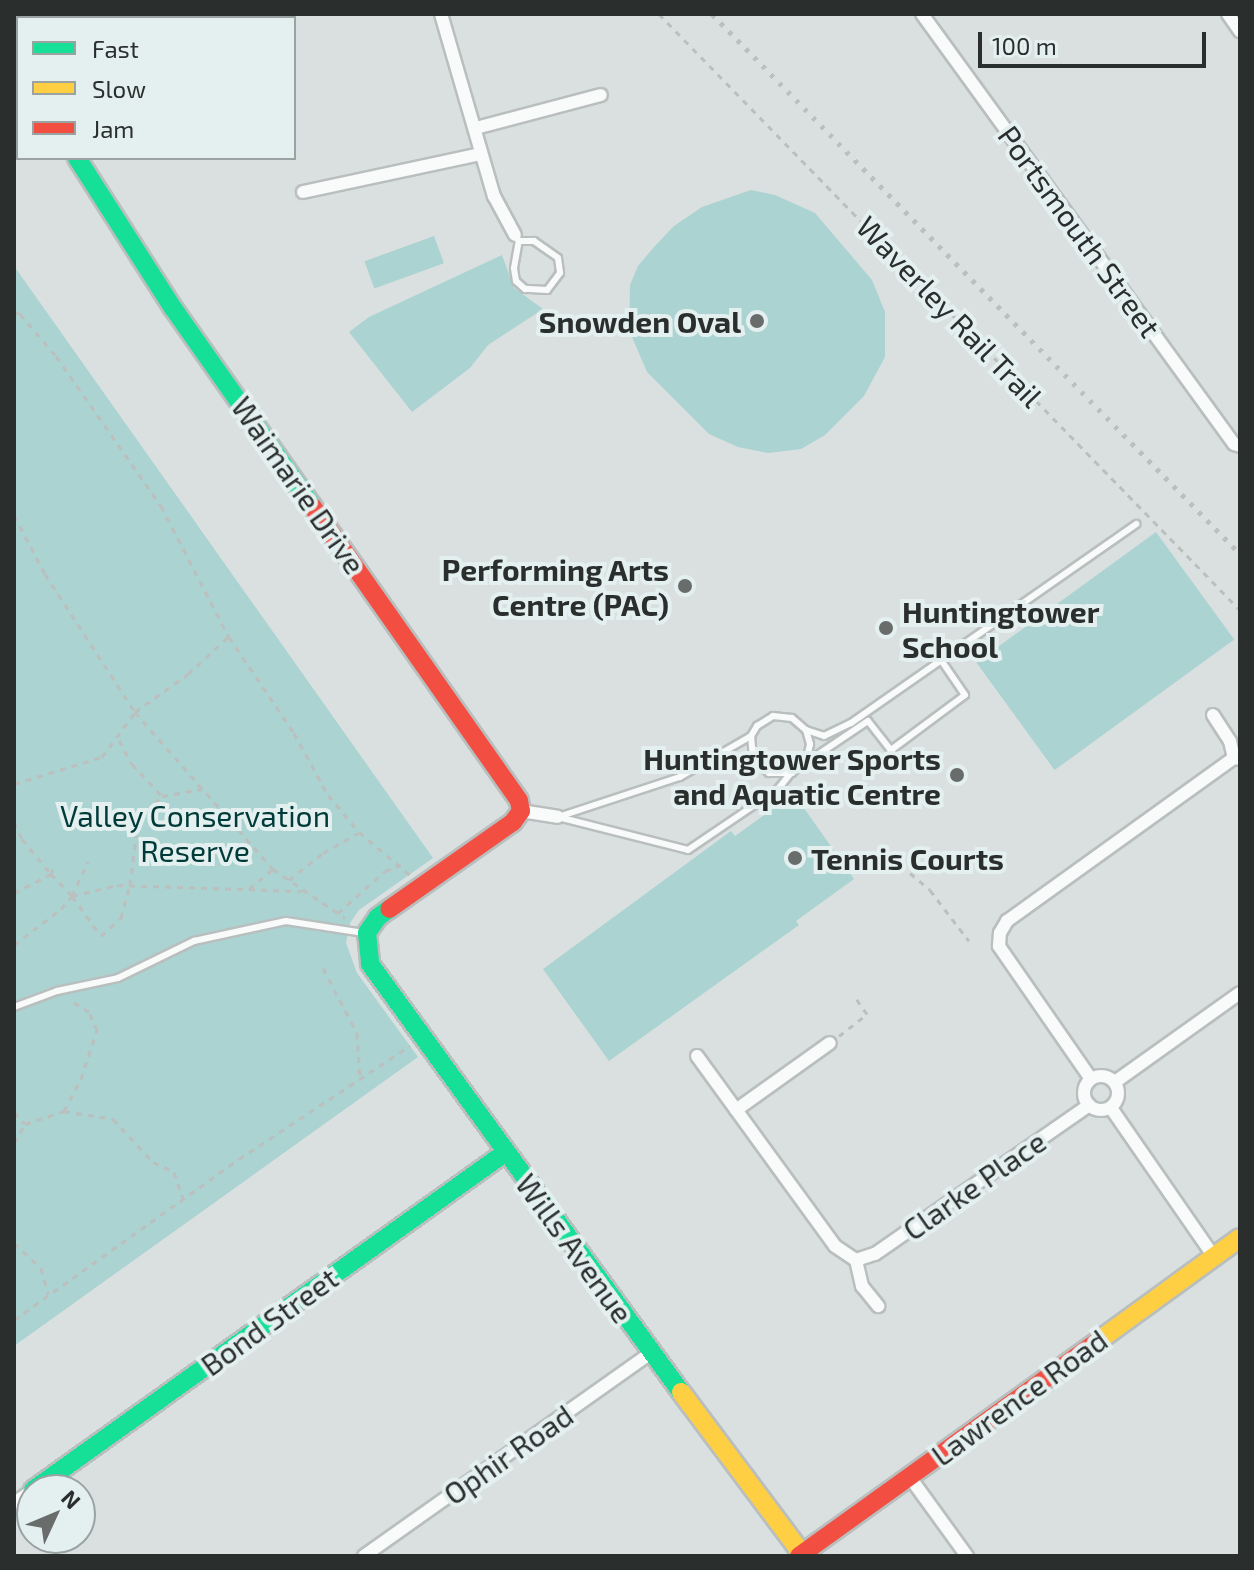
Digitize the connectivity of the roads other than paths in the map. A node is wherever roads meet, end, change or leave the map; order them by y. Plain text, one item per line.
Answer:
1 (441, 14) edge
2 (922, 14) edge
3 (1228, 14) edge
4 (1240, 31) edge
5 (601, 95) dead end
6 (476, 128) junction
7 (480, 154) junction
8 (78, 160) edge
9 (303, 192) dead end
10 (517, 238) junction
11 (1240, 446) edge
12 (1136, 524) dead end
13 (941, 660) junction
14 (1213, 715) dead end
15 (806, 730) junction
16 (751, 736) junction
17 (1237, 759) edge
18 (803, 764) junction
19 (792, 773) junction
20 (521, 811) junction
21 (558, 817) junction
22 (367, 933) junction
23 (1240, 993) edge
24 (14, 1007) edge
25 (830, 1043) road end
26 (697, 1056) dead end
27 (1091, 1079) junction
28 (1115, 1082) junction
29 (1089, 1105) junction
30 (1111, 1108) junction
31 (736, 1110) junction
32 (506, 1152) junction
33 (1240, 1238) edge
34 (1214, 1257) junction
35 (856, 1260) junction
36 (878, 1306) dead end
37 (651, 1353) junction
38 (54, 1474) edge
39 (909, 1476) junction
40 (800, 1555) edge
41 (364, 1556) edge
42 (967, 1556) edge

1 - 6 street
2 - 11 street, Portsmouth Street
3 - 4 street
5 - 6 street
6 - 7 street
7 - 9 street
7 - 10 street
8 - 20 street, Waimarie Drive
10 - 10 lane
12 - 13 lane
13 - 15 lane
13 - 18 lane
14 - 17 street
15 - 16 lane
15 - 18 lane
16 - 19 lane
16 - 21 lane
17 - 27 street
18 - 19 lane
19 - 21 lane
20 - 21 street
20 - 22 street
22 - 24 lane
22 - 32 street, Wills Avenue
23 - 28 street
25 - 31 street
26 - 31 street
27 - 28 street
27 - 29 street
28 - 30 street
29 - 30 street
29 - 35 street, Clarke Place
30 - 34 street
31 - 35 street
32 - 37 street, Wills Avenue
32 - 38 street, Bond Street
33 - 34 street, Lawrence Road
34 - 39 street, Lawrence Road
35 - 36 street
37 - 40 street, Wills Avenue
37 - 41 street, Ophir Road
39 - 40 street, Lawrence Road
39 - 42 street

